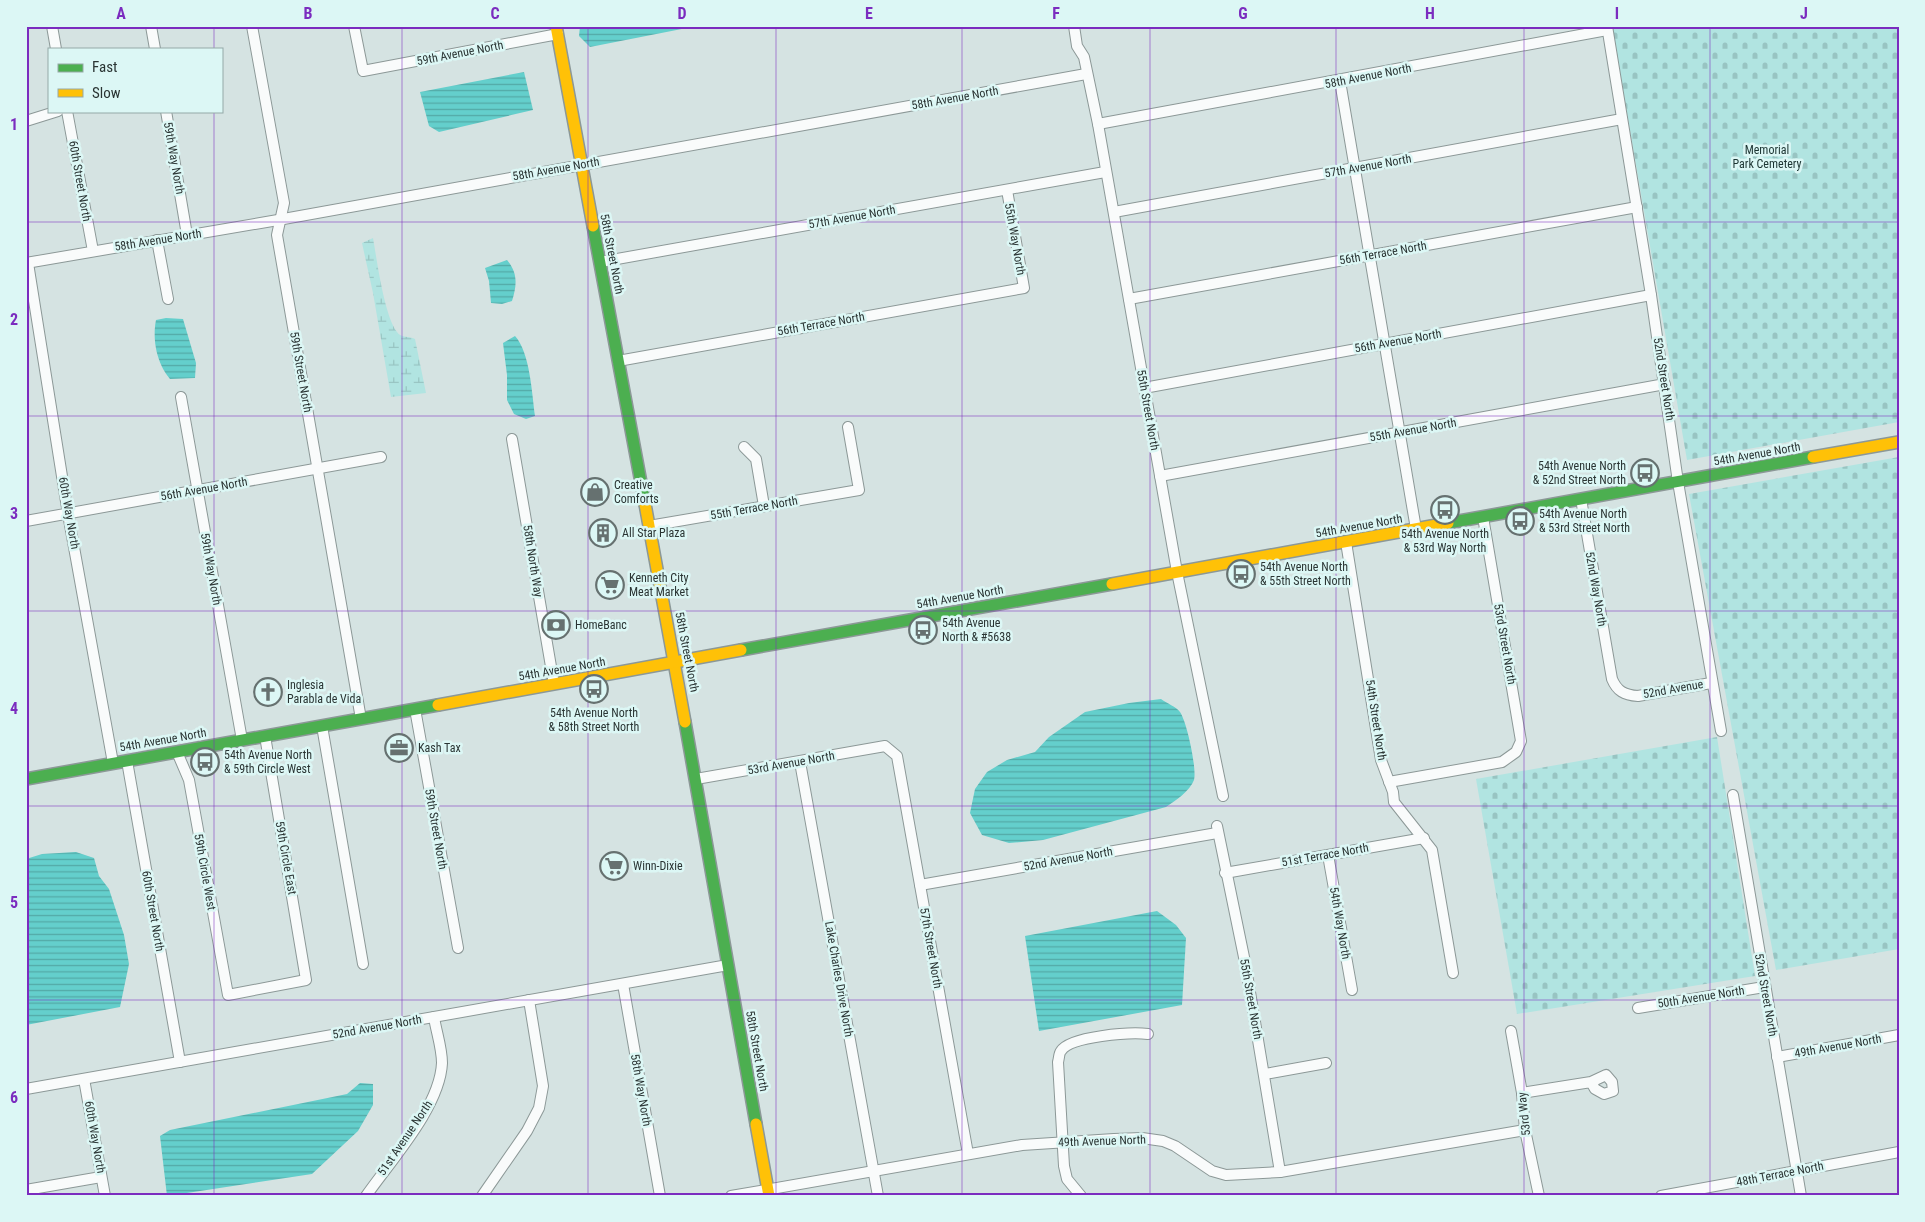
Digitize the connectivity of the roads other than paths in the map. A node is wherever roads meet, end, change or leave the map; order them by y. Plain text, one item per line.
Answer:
1 (52, 26) edge
2 (151, 26) edge
3 (252, 26) edge
4 (354, 26) edge
5 (1074, 26) edge
6 (1607, 28) edge
7 (557, 30) edge
8 (56, 48) edge
9 (155, 48) edge
10 (1086, 74) junction
11 (1340, 81) junction
12 (55, 112) edge
13 (67, 112) edge
14 (166, 112) edge
15 (1622, 119) junction
16 (26, 121) edge
17 (1098, 124) junction
18 (582, 164) junction
19 (1355, 168) junction
20 (1105, 172) junction
21 (1007, 190) junction
22 (1637, 207) junction
23 (1114, 212) junction
24 (278, 220) junction
25 (187, 235) junction
26 (157, 240) junction
27 (93, 251) junction
28 (1369, 256) junction
29 (600, 262) junction
30 (27, 263) edge
31 (1024, 288) joint
32 (1651, 295) junction
33 (168, 299) dead end
34 (1129, 299) junction
35 (1384, 343) junction
36 (618, 361) junction
37 (1665, 384) junction
38 (1144, 388) junction
39 (181, 397) dead end
40 (848, 427) dead end
41 (1399, 432) junction
42 (512, 438) dead end
43 (1899, 442) edge
44 (744, 447) dead end
45 (381, 457) dead end
46 (318, 469) junction
47 (1160, 476) junction
48 (1678, 482) junction
49 (197, 490) junction
50 (1581, 500) junction
51 (764, 506) junction
52 (68, 514) junction
53 (1484, 517) junction
54 (26, 521) edge
55 (649, 526) junction
56 (1416, 529) junction
57 (1346, 542) junction
58 (1177, 572) junction
59 (675, 663) junction
60 (1612, 679) joint
61 (1711, 683) junction
62 (554, 684) junction
63 (415, 709) junction
64 (361, 719) junction
65 (322, 726) junction
66 (1721, 731) dead end
67 (265, 736) junction
68 (242, 740) junction
69 (886, 746) joint
70 (177, 752) junction
71 (127, 761) junction
72 (800, 762) junction
73 (113, 763) junction
74 (26, 779) edge
75 (696, 779) junction
76 (1389, 782) junction
77 (1733, 794) dead end
78 (1223, 796) dead end
79 (1217, 830) joint
80 (1424, 838) junction
81 (1328, 855) junction
82 (1225, 873) junction
83 (920, 885) junction
84 (458, 948) dead end
85 (363, 964) dead end
86 (728, 965) junction
87 (1453, 973) dead end
88 (622, 984) junction
89 (1764, 987) junction
90 (1352, 990) dead end
91 (228, 995) joint
92 (529, 1000) junction
93 (1638, 1008) dead end
94 (434, 1017) junction
95 (1511, 1031) dead end
96 (1148, 1034) dead end
97 (1899, 1036) edge
98 (1777, 1057) junction
99 (180, 1062) junction
100 (1326, 1063) dead end
101 (1264, 1074) junction
102 (84, 1079) junction
103 (1591, 1082) dead end
104 (26, 1089) edge
105 (1522, 1093) junction
106 (1524, 1130) junction
107 (1063, 1142) junction
108 (1899, 1152) edge
109 (968, 1154) junction
110 (1796, 1170) junction
111 (873, 1172) junction
112 (1280, 1172) junction
113 (101, 1176) junction
114 (26, 1190) edge
115 (768, 1192) edge
116 (105, 1196) edge
117 (366, 1196) edge
118 (482, 1196) edge
119 (660, 1196) edge
120 (731, 1196) edge
121 (878, 1196) edge
122 (1081, 1196) edge
123 (1539, 1196) edge
124 (1661, 1196) edge
125 (1801, 1196) edge

1 - 8 street
2 - 9 street
3 - 24 street, 59th Street North
4 - 7 street, 59th Avenue North
5 - 10 street, 55th Street North
6 - 11 street, 58th Avenue North
6 - 15 street, 52nd Street North
7 - 18 main road, 58th Street North
10 - 17 street, 55th Street North
10 - 18 street, 58th Avenue North
11 - 17 street, 58th Avenue North
11 - 19 street
12 - 16 street
13 - 27 street, 60th Street North
14 - 25 street, 59th Way North
15 - 19 street, 57th Avenue North
15 - 22 street, 52nd Street North
17 - 20 street, 55th Street North
18 - 24 street, 58th Avenue North
18 - 29 main road, 58th Street North
19 - 23 street, 57th Avenue North
19 - 28 street
20 - 21 street, 57th Avenue North
20 - 23 street, 55th Street North
21 - 29 street, 57th Avenue North
21 - 31 street, 55th Way North
22 - 28 street, 56th Terrace North
22 - 32 street, 52nd Street North
23 - 34 street, 55th Street North
24 - 25 street, 58th Avenue North
24 - 46 street, 59th Street North
25 - 26 street, 58th Avenue North
26 - 27 street, 58th Avenue North
26 - 33 street
27 - 30 street, 58th Avenue North
28 - 34 street, 56th Terrace North
28 - 35 street
29 - 36 main road, 58th Street North
30 - 52 street, 60th Way North
31 - 36 street, 56th Terrace North
32 - 35 street, 56th Avenue North
32 - 37 street, 52nd Street North
34 - 38 street, 55th Street North
35 - 38 street, 56th Avenue North
35 - 41 street
36 - 55 main road, 58th Street North
37 - 41 street, 55th Avenue North
37 - 48 street, 52nd Street North
38 - 47 street, 55th Street North
39 - 49 street, 59th Way North
40 - 51 street, 55th Terrace North
41 - 47 street, 55th Avenue North
41 - 56 street
42 - 62 street, 58th North Way
43 - 48 main road, 54th Avenue North
44 - 51 street
45 - 46 street, 56th Avenue North
46 - 49 street, 56th Avenue North
46 - 64 street, 59th Street North
47 - 58 street, 55th Street North
48 - 50 main road, 54th Avenue North
48 - 61 street, 52nd Street North
49 - 52 street, 56th Avenue North
49 - 68 street, 59th Way North
50 - 53 main road, 54th Avenue North
50 - 60 street, 52nd Way North
51 - 55 street, 55th Terrace North
52 - 54 street, 56th Avenue North
52 - 73 street, 60th Way North
53 - 56 main road, 54th Avenue North
53 - 76 street, 53rd Street North
55 - 59 main road, 58th Street North
56 - 57 main road, 54th Avenue North
57 - 58 main road, 54th Avenue North
57 - 76 street, 54th Street North
58 - 59 main road, 54th Avenue North
58 - 78 street, 55th Street North
59 - 62 main road, 54th Avenue North
59 - 75 main road, 58th Street North
60 - 61 street, 52nd Avenue
61 - 66 street, 52nd Street North
62 - 63 main road, 54th Avenue North
63 - 64 main road, 54th Avenue North
63 - 84 street, 59th Street North
64 - 65 main road, 54th Avenue North
65 - 67 main road, 54th Avenue North
65 - 85 street
67 - 68 main road, 54th Avenue North
67 - 91 street, 59th Circle East
68 - 70 main road, 54th Avenue North
69 - 72 street, 53rd Avenue North
69 - 83 street, 57th Street North
70 - 71 main road, 54th Avenue North
70 - 91 street, 59th Circle West
71 - 73 main road, 54th Avenue North
71 - 99 street, 60th Street North
72 - 75 street, 53rd Avenue North
72 - 111 street, Lake Charles Drive North
73 - 74 main road, 54th Avenue North
75 - 86 main road, 58th Street North
76 - 80 street, 54th Street North
77 - 89 street, 52nd Street North
79 - 82 street, 55th Street North
79 - 83 street, 52nd Avenue North
80 - 81 street, 51st Terrace North
80 - 87 street, 54th Street North
81 - 82 street, 51st Terrace North
81 - 90 street, 54th Way North
82 - 101 street, 55th Street North
83 - 109 street, 57th Street North
86 - 88 street, 52nd Avenue North
86 - 115 main road, 58th Street North
88 - 92 street, 52nd Avenue North
88 - 119 street, 58th Way North
89 - 93 street, 50th Avenue North
89 - 98 street, 52nd Street North
92 - 94 street, 52nd Avenue North
92 - 118 street
94 - 99 street, 52nd Avenue North
94 - 117 street, 51st Avenue North
95 - 105 street, 53rd Way
96 - 107 street
97 - 98 street, 49th Avenue North
98 - 110 street, 52nd Street North
99 - 102 street, 52nd Avenue North
100 - 101 street
101 - 112 street, 55th Street North
102 - 104 street, 52nd Avenue North
102 - 113 street, 60th Way North
103 - 105 street
105 - 106 street, 53rd Way
106 - 112 street, 49th Avenue North
106 - 123 street, 53rd Way
107 - 109 street, 49th Avenue North
107 - 112 street, 49th Avenue North
107 - 122 street
108 - 110 street, 48th Terrace North
109 - 111 street, 49th Avenue North
110 - 124 street, 48th Terrace North
110 - 125 street, 52nd Street North
111 - 115 street, 49th Avenue North
111 - 121 street, Lake Charles Drive North
113 - 114 street
113 - 116 street, 60th Way North
115 - 120 street, 49th Avenue North

